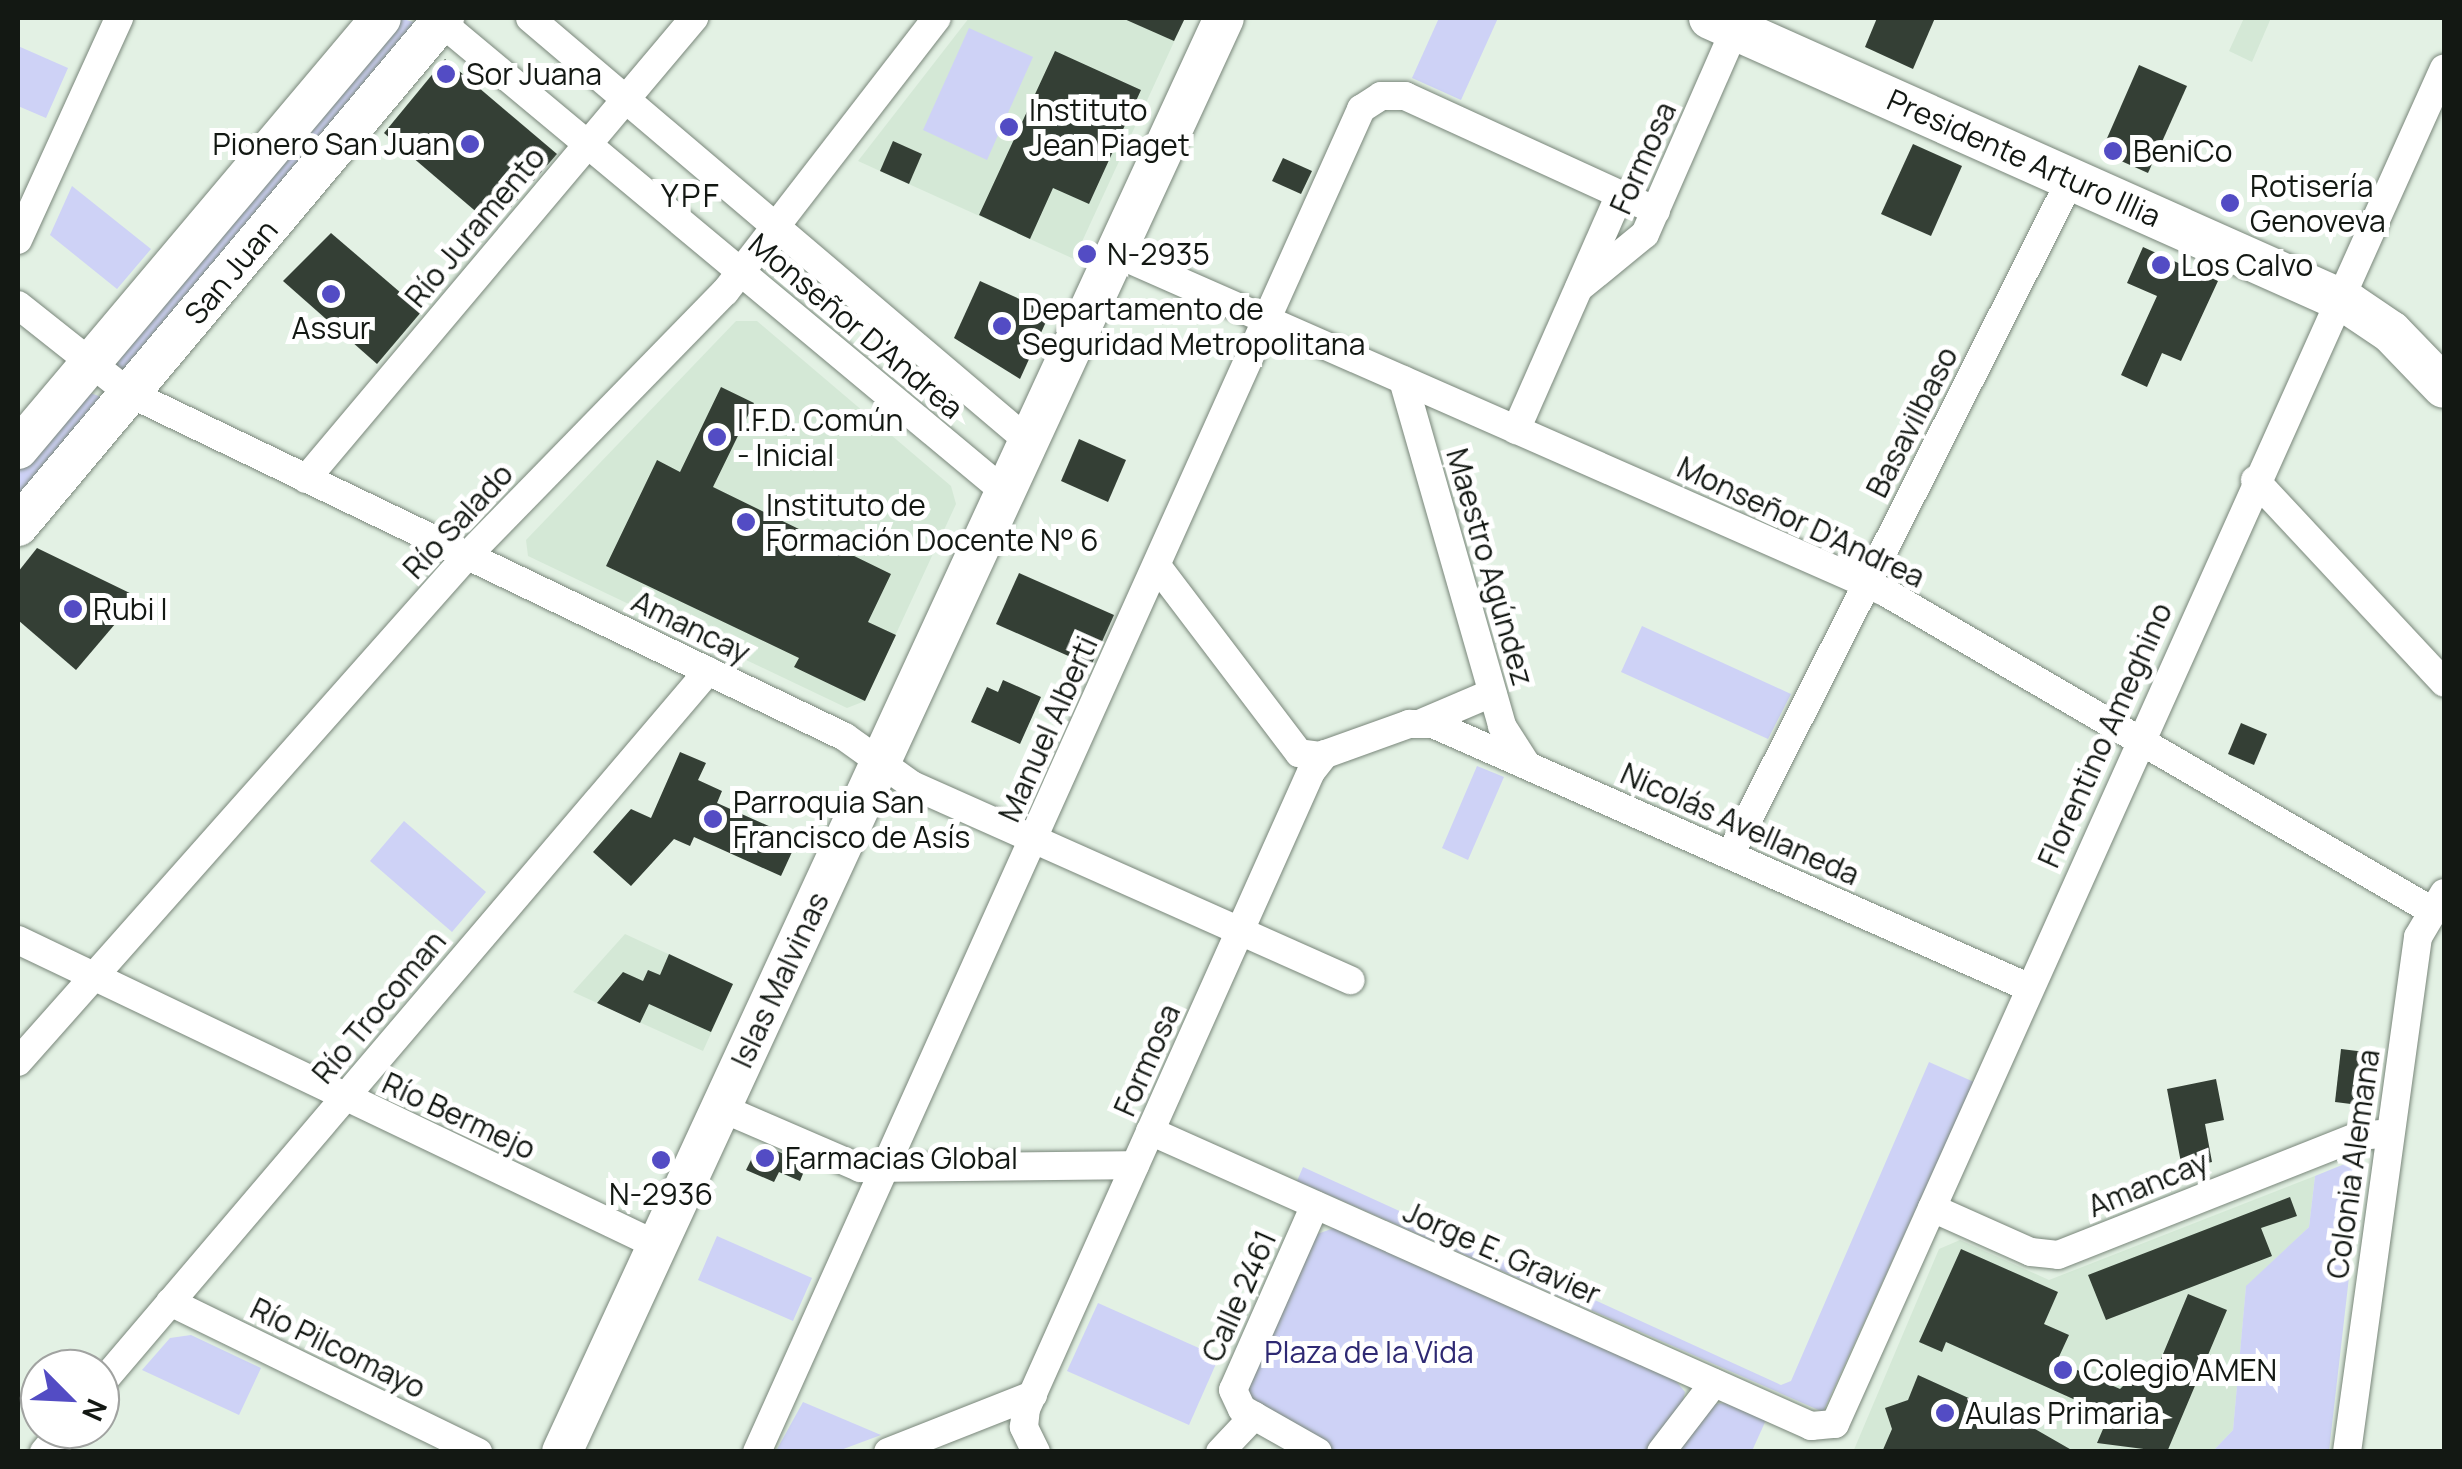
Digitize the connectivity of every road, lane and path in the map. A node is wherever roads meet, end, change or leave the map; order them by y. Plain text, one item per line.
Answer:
1 (119, 18) edge
2 (382, 18) edge
3 (530, 18) edge
4 (694, 18) edge
5 (938, 18) edge
6 (1224, 18) edge
7 (440, 19) edge
8 (1723, 23) edge
9 (2444, 68) edge
10 (626, 98) junction
11 (587, 144) junction
12 (2071, 179) junction
13 (1620, 194) junction
14 (1656, 211) junction
15 (776, 227) junction
16 (18, 240) edge
17 (1115, 253) junction
18 (741, 273) junction
19 (1578, 288) junction
20 (2338, 299) junction
21 (18, 305) edge
22 (1266, 320) junction
23 (89, 364) junction
24 (1403, 380) junction
25 (2444, 386) edge
26 (129, 394) junction
27 (2444, 413) edge
28 (1516, 430) junction
29 (1028, 441) junction
30 (18, 449) edge
31 (306, 478) junction
32 (2255, 480) junction
33 (1004, 492) junction
34 (18, 526) edge
35 (467, 556) junction
36 (1157, 566) junction
37 (1867, 584) junction
38 (708, 671) junction
39 (2444, 684) edge
40 (1492, 693) junction
41 (1424, 722) junction
42 (2137, 739) junction
43 (1325, 754) junction
44 (880, 764) junction
45 (1528, 766) junction
46 (1035, 839) junction
47 (1730, 855) junction
48 (2437, 901) edge
49 (1240, 930) junction
50 (18, 940) edge
51 (94, 976) junction
52 (1352, 980) dead end
53 (2028, 987) junction
54 (18, 1062) edge
55 (344, 1097) junction
56 (721, 1108) junction
57 (1150, 1131) junction
58 (2390, 1133) junction
59 (1135, 1165) junction
60 (884, 1170) junction
61 (1315, 1205) junction
62 (1932, 1208) junction
63 (657, 1246) junction
64 (170, 1302) junction
65 (120, 1361) edge
66 (1714, 1383) junction
67 (1033, 1395) junction
68 (1254, 1416) junction
69 (1829, 1428) joint
70 (478, 1452) edge
71 (562, 1452) edge
72 (757, 1452) edge
73 (888, 1452) edge
74 (1036, 1452) edge
75 (1220, 1452) edge
76 (1318, 1452) edge
77 (1661, 1452) edge
78 (2347, 1452) edge

1 - 16 street
2 - 23 main road, San Juan
3 - 10 street, Monseñor D'Andrea
4 - 10 street, Río Juramento
5 - 15 street, Río Salado
6 - 17 main road, Islas Malvinas
7 - 11 street, Monseñor D'Andrea
7 - 26 main road, San Juan
8 - 12 main road, Presidente Arturo Illia
8 - 14 street, Formosa
9 - 20 street, Florentino Ameghino
10 - 11 street, Río Juramento
10 - 15 street, Monseñor D'Andrea
11 - 18 street, Monseñor D'Andrea
11 - 31 street, Río Juramento
12 - 20 main road, Presidente Arturo Illia
12 - 37 street, Basavilbaso
13 - 14 street
13 - 19 street, Formosa
13 - 22 street, Manuel Alberti
14 - 19 street, Formosa
15 - 18 street, Río Salado
15 - 29 street, Monseñor D'Andrea
17 - 22 street, Monseñor D'Andrea
17 - 29 main road, Islas Malvinas
18 - 33 street, Monseñor D'Andrea
18 - 35 street, Río Salado
19 - 28 street, Formosa
20 - 25 main road, Presidente Arturo Illia
20 - 27 main road, Presidente Arturo Illia
20 - 32 street, Florentino Ameghino
21 - 23 street, Amancay
22 - 24 street, Monseñor D'Andrea
22 - 36 street, Manuel Alberti
23 - 26 street, Amancay
23 - 30 main road, San Juan
24 - 28 street, Monseñor D'Andrea
24 - 40 street, Maestro Agúndez
26 - 31 street, Amancay
26 - 34 main road, San Juan
28 - 37 street, Monseñor D'Andrea
29 - 33 main road, Islas Malvinas
31 - 35 street, Amancay
32 - 39 street
32 - 42 street, Florentino Ameghino
33 - 44 main road, Islas Malvinas
35 - 38 street, Amancay
35 - 51 street, Río Salado
36 - 43 street
36 - 46 street, Manuel Alberti
37 - 42 street, Monseñor D'Andrea
37 - 47 street, Basavilbaso
38 - 44 street, Amancay
38 - 55 street, Río Trocoman
40 - 41 street
40 - 45 street, Maestro Agúndez
41 - 43 street
41 - 45 street, Nicolás Avellaneda
42 - 48 street, Monseñor D'Andrea
42 - 53 street, Florentino Ameghino
43 - 49 street, Formosa
44 - 46 street, Amancay
44 - 56 main road, Islas Malvinas
45 - 47 street, Nicolás Avellaneda
46 - 49 street, Amancay
46 - 60 street, Manuel Alberti
47 - 53 street, Nicolás Avellaneda
48 - 58 street, Colonia Alemana
49 - 52 street, Amancay
49 - 57 street, Formosa
50 - 51 street, Río Bermejo
51 - 54 street, Río Salado
51 - 55 street, Río Bermejo
53 - 62 street, Florentino Ameghino
55 - 63 street, Río Bermejo
55 - 64 street, Río Trocoman
56 - 60 street
56 - 63 main road, Islas Malvinas
57 - 59 street, Formosa
57 - 61 street, Jorge E. Gravier
58 - 62 street, Amancay
58 - 78 street, Colonia Alemana
59 - 60 street
59 - 67 street, Formosa
60 - 72 street, Manuel Alberti
61 - 66 street, Jorge E. Gravier
61 - 68 street, Calle 2461
62 - 69 street, Florentino Ameghino
63 - 71 main road, Islas Malvinas
64 - 65 street, Río Trocoman
64 - 70 street, Río Pilcomayo
66 - 69 street, Jorge E. Gravier
66 - 77 street
67 - 73 street
67 - 74 street
68 - 75 street
68 - 76 street

